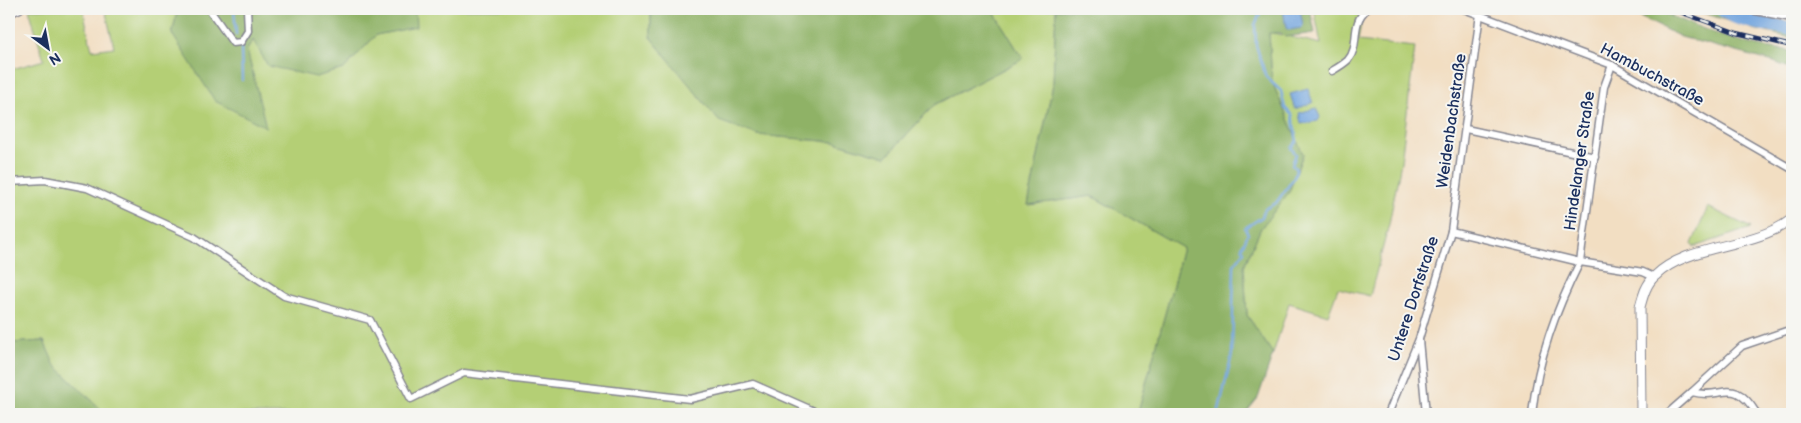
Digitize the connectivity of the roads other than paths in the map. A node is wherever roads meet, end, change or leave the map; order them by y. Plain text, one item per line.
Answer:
1 (20, 9) edge
2 (209, 9) edge
3 (247, 9) edge
4 (1367, 9) edge
5 (1464, 9) edge
6 (1745, 9) edge
7 (9, 14) edge
8 (1480, 14) junction
9 (1792, 18) edge
10 (1612, 65) junction
11 (1332, 71) dead end
12 (1466, 129) junction
13 (1595, 157) junction
14 (1792, 169) edge
15 (9, 182) edge
16 (1792, 219) edge
17 (1451, 230) junction
18 (1580, 262) junction
19 (1654, 276) junction
20 (1792, 329) edge
21 (1419, 339) junction
22 (1692, 392) junction
23 (821, 414) edge
24 (1388, 414) edge
25 (1426, 414) edge
26 (1532, 414) edge
27 (1640, 414) edge
28 (1667, 414) edge
29 (1758, 414) edge

1 - 7 street
2 - 3 street
4 - 11 street
5 - 8 street, Hambuchstraße
6 - 9 street
8 - 10 street, Hambuchstraße
8 - 12 street, Weidenbachstraße
10 - 13 street, Hindelanger Straße
10 - 14 street, Hambuchstraße
12 - 13 street
12 - 17 street, Weidenbachstraße
13 - 18 street, Hindelanger Straße
15 - 23 street
16 - 19 main road
17 - 18 street, Untere Dorfstraße
17 - 21 street, Untere Dorfstraße
18 - 19 street, Untere Dorfstraße
18 - 26 street, Hindelanger Straße
19 - 27 main road
20 - 22 street
21 - 24 street, Untere Dorfstraße
21 - 25 street
22 - 28 street
22 - 29 street

